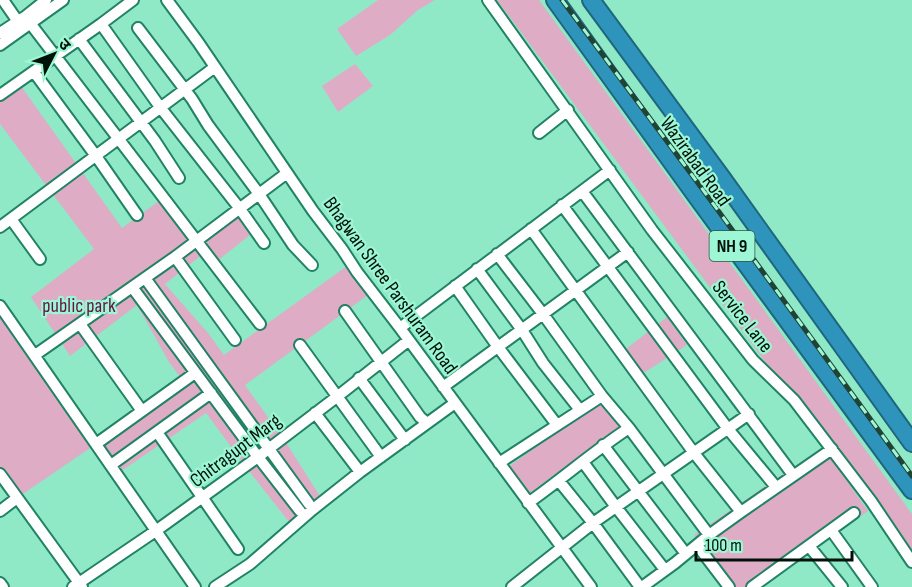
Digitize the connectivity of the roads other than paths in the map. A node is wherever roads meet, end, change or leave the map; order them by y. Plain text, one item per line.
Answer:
1 (3, 0) edge
2 (46, 0) edge
3 (63, 0) edge
4 (133, 0) edge
5 (167, 0) edge
6 (488, 0) edge
7 (555, 0) edge
8 (591, 0) edge
9 (24, 24) junction
10 (101, 24) junction
11 (138, 28) dead end
12 (0, 33) edge
13 (79, 39) junction
14 (0, 45) edge
15 (55, 56) junction
16 (215, 67) junction
17 (37, 76) dead end
18 (184, 90) junction
19 (0, 95) edge
20 (160, 107) junction
21 (568, 110) junction
22 (140, 123) junction
23 (538, 134) dead end
24 (118, 139) junction
25 (96, 156) junction
26 (610, 170) junction
27 (287, 173) junction
28 (179, 178) dead end
29 (582, 191) junction
30 (260, 194) junction
31 (562, 206) junction
32 (240, 209) junction
33 (137, 215) dead end
34 (3, 223) edge
35 (531, 229) junction
36 (196, 241) junction
37 (264, 243) dead end
38 (628, 252) junction
39 (497, 254) junction
40 (175, 257) junction
41 (40, 259) dead end
42 (312, 265) dead end
43 (608, 268) junction
44 (477, 269) junction
45 (145, 278) junction
46 (455, 286) junction
47 (132, 287) junction
48 (575, 291) junction
49 (0, 306) edge
50 (345, 311) dead end
51 (543, 314) junction
52 (80, 324) junction
53 (261, 324) dead end
54 (400, 328) junction
55 (522, 330) junction
56 (235, 340) dead end
57 (409, 340) junction
58 (300, 345) dead end
59 (498, 347) junction
60 (35, 355) junction
61 (381, 362) junction
62 (195, 373) junction
63 (359, 378) junction
64 (443, 387) junction
65 (210, 393) junction
66 (338, 396) junction
67 (602, 396) junction
68 (455, 403) junction
69 (580, 410) junction
70 (142, 411) junction
71 (315, 413) junction
72 (749, 414) junction
73 (427, 423) junction
74 (557, 425) junction
75 (629, 428) junction
76 (728, 429) junction
77 (157, 432) junction
78 (405, 440) junction
79 (912, 443) edge
80 (96, 444) junction
81 (603, 445) junction
82 (269, 449) junction
83 (832, 449) junction
84 (694, 453) junction
85 (258, 457) junction
86 (381, 457) junction
87 (583, 462) junction
88 (499, 463) junction
89 (111, 465) junction
90 (360, 472) junction
91 (0, 474) edge
92 (664, 474) junction
93 (794, 475) junction
94 (559, 481) junction
95 (776, 487) junction
96 (912, 490) edge
97 (639, 491) junction
98 (202, 497) junction
99 (17, 498) junction
100 (528, 503) junction
101 (309, 504) dead end
102 (616, 507) junction
103 (0, 511) edge
104 (300, 511) dead end
105 (741, 512) junction
106 (854, 513) dead end
107 (593, 523) junction
108 (157, 530) junction
109 (831, 530) junction
110 (709, 535) junction
111 (697, 545) junction
112 (809, 546) junction
113 (561, 548) junction
114 (238, 549) dead end
115 (686, 554) junction
116 (912, 562) edge
117 (665, 570) junction
118 (0, 583) edge
119 (78, 586) edge
120 (514, 586) edge
121 (3, 587) edge
122 (195, 587) edge
123 (215, 587) edge
124 (591, 587) edge
125 (641, 587) edge
126 (729, 587) edge
127 (752, 587) edge
128 (842, 587) edge
129 (872, 587) edge

1 - 9 street
2 - 9 street
3 - 9 street
4 - 10 street
5 - 16 street, Bhagwan Shree Parshuram Road
6 - 21 street, Service Lane
7 - 96 highway, Wazirabad Road / NH 9
8 - 79 highway, Wazirabad Road / NH 9
9 - 12 street
9 - 14 street
9 - 15 street
10 - 13 street
10 - 20 street
11 - 18 street
13 - 15 street
13 - 22 street
15 - 19 street
15 - 24 street
16 - 18 street
16 - 27 street, Bhagwan Shree Parshuram Road
17 - 25 street
18 - 20 street
18 - 30 street
20 - 22 street
20 - 32 street
21 - 23 street
21 - 26 street, Service Lane
22 - 24 street
22 - 28 street
24 - 25 street
24 - 36 street
25 - 33 street
25 - 34 street
26 - 29 street
26 - 83 street, Service Lane
27 - 30 street
27 - 54 street, Bhagwan Shree Parshuram Road
29 - 31 street
29 - 38 street
30 - 32 street
30 - 42 street
31 - 35 street
31 - 43 street
32 - 36 street
32 - 37 street
34 - 41 street
35 - 39 street
35 - 48 street
36 - 40 street
36 - 53 street
38 - 43 street
38 - 72 street
39 - 44 street
39 - 51 street
40 - 45 street
40 - 56 street
43 - 48 street
43 - 76 street
44 - 46 street
44 - 55 street
45 - 47 street
45 - 82 street
46 - 54 street
46 - 59 street
47 - 52 street
47 - 62 street
48 - 51 street
48 - 84 street
49 - 60 street
50 - 61 street
51 - 55 street
51 - 67 street
52 - 60 street
52 - 70 street
54 - 57 street, Bhagwan Shree Parshuram Road
55 - 59 street
55 - 69 street
57 - 61 street, Chitragupt Marg
57 - 64 street, Bhagwan Shree Parshuram Road
58 - 66 street
59 - 64 street
59 - 74 street
60 - 80 street
61 - 63 street, Chitragupt Marg
61 - 73 street
62 - 65 street
62 - 70 street
63 - 66 street, Chitragupt Marg
63 - 78 street
64 - 68 street, Bhagwan Shree Parshuram Road
65 - 77 street
65 - 85 street
66 - 71 street, Chitragupt Marg
66 - 86 street
67 - 69 street
67 - 75 street
68 - 73 street
68 - 88 street, Bhagwan Shree Parshuram Road
69 - 74 street
70 - 80 street
71 - 82 street, Chitragupt Marg
71 - 90 street
72 - 76 street
72 - 93 street
73 - 78 street
74 - 88 street
75 - 81 street
75 - 92 street
76 - 84 street
76 - 95 street
77 - 89 street
77 - 98 street
78 - 86 street
80 - 89 street
81 - 87 street
81 - 97 street
82 - 85 street, Chitragupt Marg
82 - 101 street
83 - 93 street
83 - 116 street, Service Lane
84 - 92 street
84 - 105 street
85 - 98 street, Chitragupt Marg
85 - 104 street
86 - 90 street
87 - 94 street
87 - 102 street
88 - 100 street, Bhagwan Shree Parshuram Road
89 - 108 street
90 - 123 street
91 - 99 street
92 - 97 street
92 - 110 street
93 - 95 street
94 - 100 street
94 - 107 street
95 - 105 street
97 - 102 street
97 - 115 street
98 - 108 street, Chitragupt Marg
98 - 114 street
99 - 103 street
99 - 119 street
100 - 113 street, Bhagwan Shree Parshuram Road
102 - 107 street
102 - 117 street
105 - 110 street
106 - 109 street
107 - 113 street
107 - 125 street
108 - 119 street, Chitragupt Marg
108 - 122 street
109 - 112 street
109 - 129 street
110 - 111 street
111 - 115 street
111 - 126 street
112 - 127 street
112 - 128 street
113 - 120 street
113 - 124 street, Bhagwan Shree Parshuram Road
115 - 117 street
117 - 125 street
118 - 121 street

